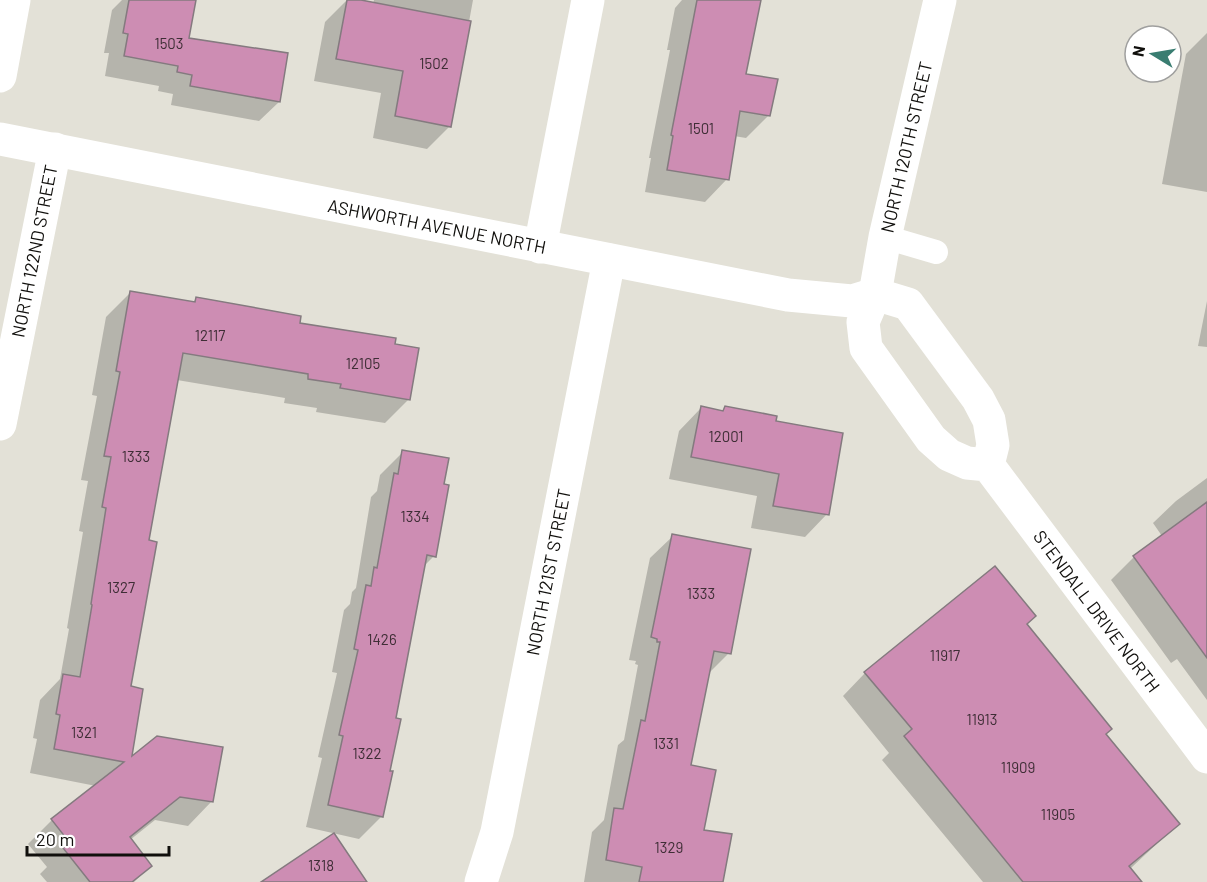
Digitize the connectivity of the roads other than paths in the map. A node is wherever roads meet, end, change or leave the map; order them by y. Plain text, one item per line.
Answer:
1 (14, 0) edge
2 (588, 0) edge
3 (940, 0) edge
4 (0, 76) edge
5 (0, 140) edge
6 (55, 149) junction
7 (885, 237) junction
8 (540, 247) junction
9 (936, 252) dead end
10 (609, 260) junction
11 (875, 294) junction
12 (0, 424) edge
13 (988, 465) junction
14 (1207, 757) edge
15 (481, 882) edge

1 - 4 street
2 - 8 street
3 - 7 street, NORTH 120TH STREET
5 - 6 street, ASHWORTH AVENUE NORTH
6 - 8 street, ASHWORTH AVENUE NORTH
6 - 12 street, NORTH 122ND STREET
7 - 9 lane
7 - 11 street, NORTH 120TH STREET
8 - 10 street, ASHWORTH AVENUE NORTH
10 - 11 street, ASHWORTH AVENUE NORTH
10 - 15 street, NORTH 121ST STREET
11 - 13 street
11 - 13 street
13 - 14 street, STENDALL DRIVE NORTH

